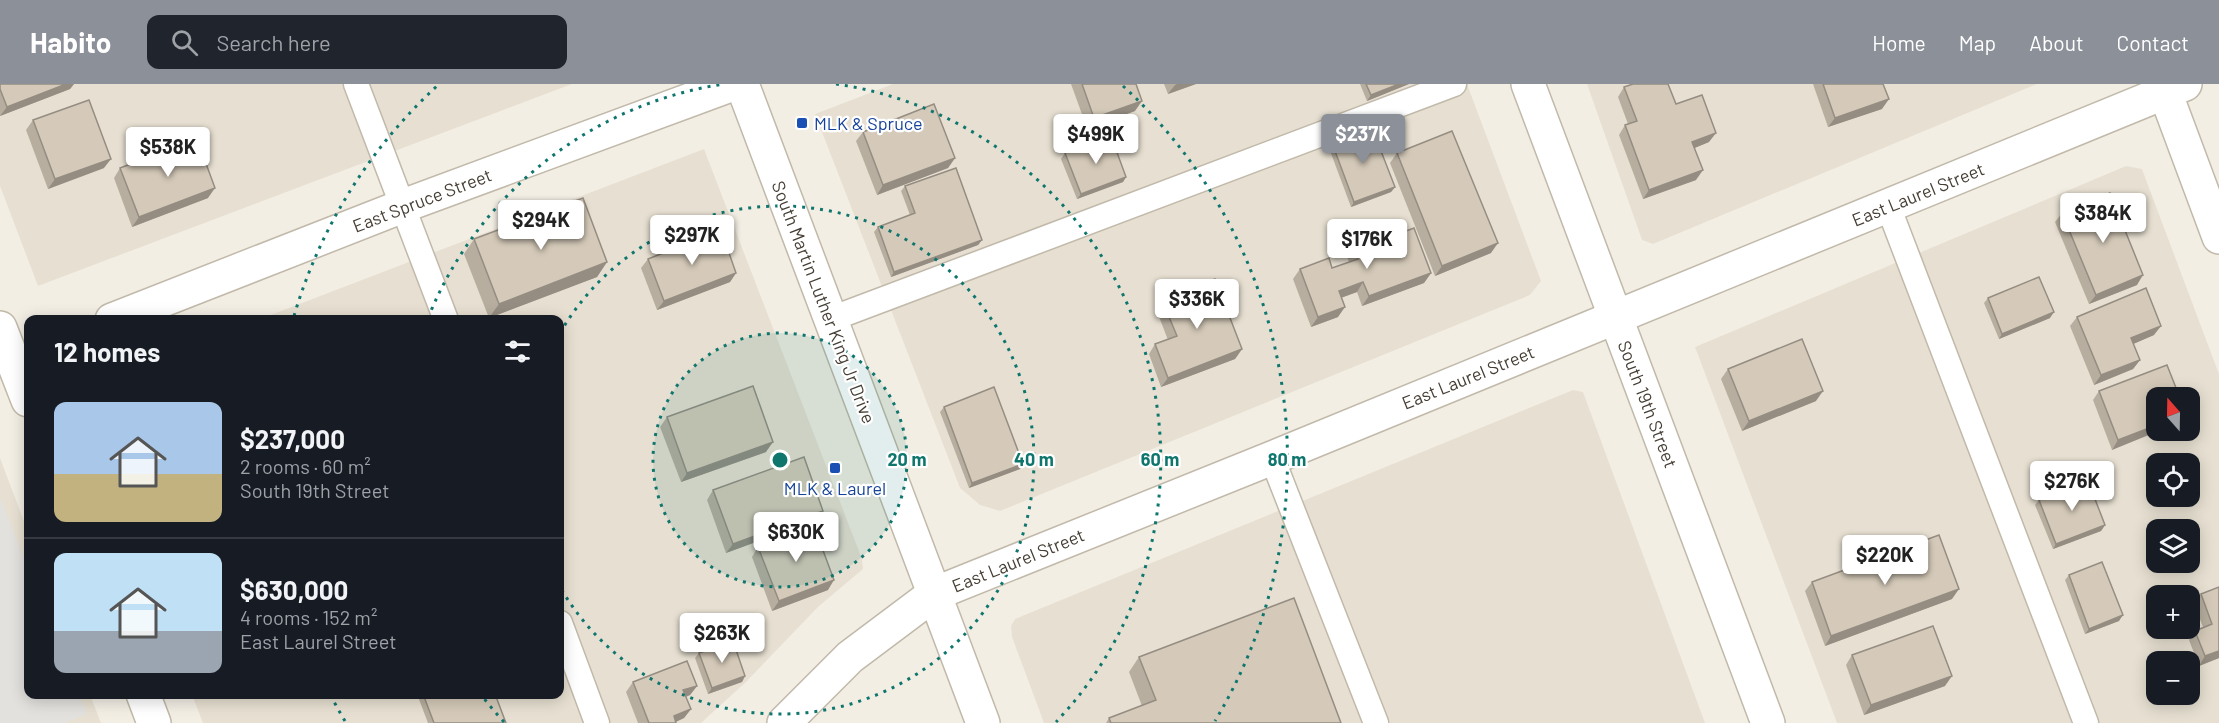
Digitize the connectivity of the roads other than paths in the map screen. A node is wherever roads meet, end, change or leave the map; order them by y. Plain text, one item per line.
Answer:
1 (356, 84) edge
2 (733, 84) edge
3 (742, 84) edge
4 (1454, 84) edge
5 (1528, 84) edge
6 (2175, 88) edge
7 (403, 206) junction
8 (1888, 206) junction
9 (2219, 237) edge
10 (125, 315) edge
11 (444, 315) edge
12 (1615, 316) junction
13 (831, 319) junction
14 (10, 348) edge
15 (24, 388) edge
16 (1272, 458) junction
17 (934, 594) junction
18 (564, 634) edge
19 (145, 699) edge
20 (154, 723) edge
21 (597, 723) edge
22 (784, 723) edge
23 (983, 723) edge
24 (1376, 723) edge
25 (1768, 723) edge
26 (2086, 723) edge

1 - 7 lane
2 - 7 street, East Spruce Street
3 - 13 street, South Martin Luther King Jr Drive
4 - 13 lane
5 - 12 street, South 19th Street
6 - 8 street, East Laurel Street
6 - 9 street
7 - 10 street, East Spruce Street
7 - 11 lane
8 - 12 street, East Laurel Street
8 - 26 lane
12 - 16 street, East Laurel Street
12 - 25 street, South 19th Street
13 - 17 street, South Martin Luther King Jr Drive
14 - 15 street
16 - 17 street, East Laurel Street
16 - 24 lane
17 - 22 street, East Laurel Street
17 - 23 street, South Martin Luther King Jr Drive
18 - 21 lane
19 - 20 street

